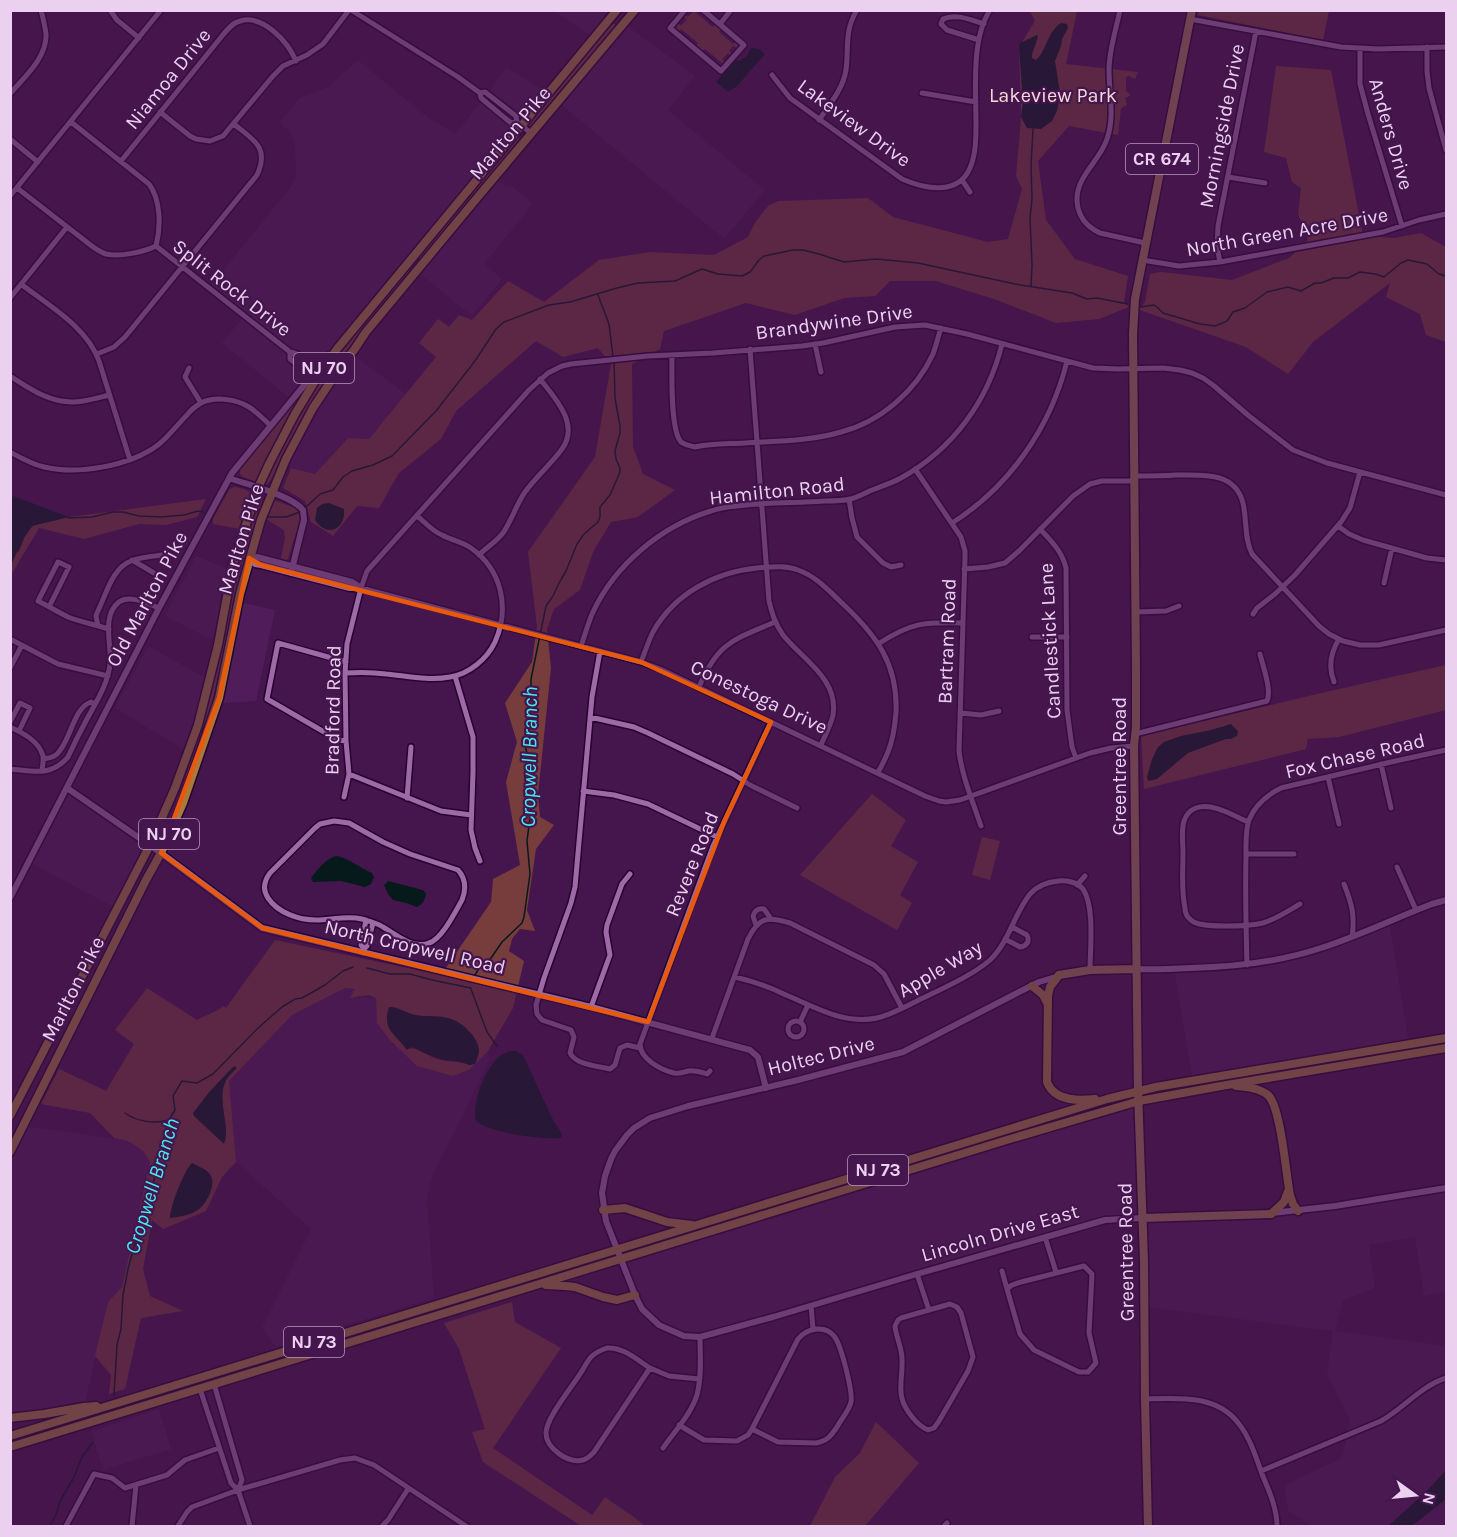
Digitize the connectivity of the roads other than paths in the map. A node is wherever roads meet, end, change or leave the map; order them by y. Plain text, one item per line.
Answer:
1 (41, 10) edge
2 (110, 10) edge
3 (161, 10) edge
4 (350, 10) edge
5 (616, 10) edge
6 (635, 10) edge
7 (685, 10) edge
8 (703, 10) edge
9 (731, 10) edge
10 (857, 10) edge
11 (990, 10) edge
12 (1120, 10) edge
13 (1191, 15) edge
14 (720, 24) junction
15 (984, 24) junction
16 (1256, 31) junction
17 (139, 38) junction
18 (979, 40) junction
19 (1446, 46) edge
20 (1426, 47) junction
21 (1360, 48) junction
22 (296, 61) junction
23 (772, 75) dead end
24 (922, 93) dead end
25 (10, 94) edge
26 (976, 102) junction
27 (160, 112) junction
28 (1437, 115) junction
29 (1446, 115) edge
30 (819, 120) junction
31 (70, 122) junction
32 (234, 124) junction
33 (520, 124) junction
34 (531, 133) junction
35 (10, 139) edge
36 (1446, 150) edge
37 (121, 161) junction
38 (38, 162) junction
39 (1228, 177) junction
40 (962, 180) junction
41 (1265, 183) dead end
42 (17, 188) junction
43 (970, 192) dead end
44 (10, 196) edge
45 (1446, 214) edge
46 (1402, 226) junction
47 (67, 227) junction
48 (1145, 243) junction
49 (156, 246) junction
50 (418, 252) junction
51 (1142, 260) junction
52 (1220, 262) junction
53 (182, 267) junction
54 (412, 277) junction
55 (21, 284) junction
56 (10, 298) edge
57 (941, 328) junction
58 (347, 337) junction
59 (815, 344) junction
60 (1002, 344) junction
61 (750, 349) junction
62 (290, 352) junction
63 (97, 354) junction
64 (672, 355) junction
65 (1067, 361) junction
66 (320, 365) junction
67 (189, 368) dead end
68 (1133, 369) junction
69 (821, 372) dead end
70 (10, 376) edge
71 (540, 379) junction
72 (307, 381) junction
73 (110, 395) junction
74 (201, 403) junction
75 (270, 425) junction
76 (757, 442) junction
77 (10, 452) edge
78 (130, 460) junction
79 (915, 469) junction
80 (1360, 472) junction
81 (229, 478) junction
82 (1134, 479) junction
83 (258, 488) junction
84 (272, 493) junction
85 (1446, 495) edge
86 (849, 499) junction
87 (762, 504) junction
88 (417, 516) junction
89 (952, 523) junction
90 (1338, 526) junction
91 (1040, 530) junction
92 (1392, 548) junction
93 (170, 554) dead end
94 (479, 555) junction
95 (250, 558) junction
96 (132, 560) junction
97 (1446, 560) edge
98 (901, 565) dead end
99 (767, 567) junction
100 (964, 568) junction
101 (292, 569) junction
102 (154, 573) dead end
103 (1384, 583) dead end
104 (361, 588) junction
105 (1283, 588) junction
106 (1179, 606) dead end
107 (49, 607) junction
108 (159, 608) junction
109 (1135, 612) junction
110 (1253, 614) dead end
111 (775, 622) junction
112 (963, 623) junction
113 (500, 625) junction
114 (98, 626) junction
115 (110, 629) junction
116 (1446, 630) edge
117 (1032, 636) dead end
118 (1067, 637) junction
119 (1339, 639) junction
120 (10, 642) edge
121 (879, 644) junction
122 (22, 645) junction
123 (581, 646) junction
124 (600, 651) junction
125 (1260, 654) dead end
126 (346, 662) junction
127 (641, 662) junction
128 (10, 668) edge
129 (345, 673) junction
130 (108, 676) junction
131 (455, 676) junction
132 (1334, 682) dead end
133 (699, 687) junction
134 (95, 704) junction
135 (999, 711) dead end
136 (960, 713) junction
137 (590, 717) junction
138 (10, 722) edge
139 (771, 722) junction
140 (10, 727) edge
141 (19, 731) junction
142 (1135, 734) junction
143 (346, 741) junction
144 (821, 745) junction
145 (1134, 746) junction
146 (411, 747) dead end
147 (1446, 750) edge
148 (1076, 758) junction
149 (43, 759) junction
150 (1381, 764) junction
151 (10, 769) edge
152 (42, 771) junction
153 (878, 772) junction
154 (349, 774) junction
155 (1328, 777) junction
156 (744, 781) junction
157 (67, 788) junction
158 (583, 791) junction
159 (971, 796) junction
160 (344, 797) dead end
161 (407, 798) junction
162 (797, 808) dead end
163 (1390, 808) dead end
164 (471, 815) junction
165 (1248, 822) junction
166 (1339, 824) dead end
167 (981, 826) dead end
168 (717, 837) junction
169 (150, 845) junction
170 (161, 853) junction
171 (1246, 854) junction
172 (1294, 854) dead end
173 (480, 861) dead end
174 (1397, 867) dead end
175 (630, 874) dead end
176 (1085, 876) dead end
177 (1344, 884) dead end
178 (1077, 885) junction
179 (10, 898) edge
180 (1446, 900) edge
181 (1300, 904) dead end
182 (1416, 910) junction
183 (771, 919) junction
184 (366, 920) junction
185 (373, 922) junction
186 (756, 925) junction
187 (1246, 925) junction
188 (1012, 927) junction
189 (1352, 937) junction
190 (1005, 939) junction
191 (363, 951) junction
192 (1246, 965) junction
193 (1136, 969) junction
194 (1089, 970) junction
195 (1059, 975) junction
196 (735, 977) junction
197 (1032, 986) junction
198 (539, 994) junction
199 (1048, 1003) junction
200 (808, 1005) junction
201 (591, 1007) junction
202 (902, 1008) junction
203 (648, 1022) junction
204 (800, 1022) dead end
205 (712, 1038) junction
206 (1446, 1038) edge
207 (640, 1048) junction
208 (1446, 1048) edge
209 (710, 1071) dead end
210 (1221, 1086) junction
211 (766, 1088) junction
212 (1138, 1091) junction
213 (1107, 1100) junction
214 (1139, 1101) junction
215 (10, 1116) edge
216 (10, 1152) edge
217 (1288, 1188) junction
218 (1446, 1188) edge
219 (603, 1210) junction
220 (1298, 1211) junction
221 (1271, 1214) junction
222 (1143, 1218) junction
223 (696, 1225) junction
224 (1045, 1237) junction
225 (617, 1249) junction
226 (621, 1259) junction
227 (1002, 1271) dead end
228 (1056, 1272) junction
229 (917, 1274) junction
230 (522, 1289) junction
231 (1007, 1289) junction
232 (635, 1295) junction
233 (811, 1306) junction
234 (929, 1310) junction
235 (813, 1329) junction
236 (700, 1337) junction
237 (249, 1362) junction
238 (651, 1368) junction
239 (1446, 1378) edge
240 (699, 1379) junction
241 (214, 1384) junction
242 (201, 1389) junction
243 (1145, 1399) junction
244 (108, 1406) junction
245 (10, 1418) edge
246 (679, 1425) junction
247 (752, 1429) junction
248 (10, 1436) edge
249 (231, 1441) junction
250 (219, 1447) junction
251 (10, 1448) edge
252 (663, 1448) dead end
253 (1261, 1471) junction
254 (136, 1485) junction
255 (408, 1489) junction
256 (238, 1490) junction
257 (66, 1527) edge
258 (132, 1527) edge
259 (178, 1527) edge
260 (250, 1527) edge
261 (382, 1527) edge
262 (466, 1527) edge
263 (1148, 1527) edge
264 (1277, 1527) edge

1 - 25 street
2 - 17 street
3 - 17 street
4 - 22 street
4 - 33 street
5 - 33 highway, Marlton Pike / NJ 70
6 - 34 highway, Marlton Pike / NJ 70
7 - 14 street
8 - 14 street
9 - 14 street
10 - 30 street
11 - 15 street
12 - 48 street
13 - 16 street
13 - 48 main road, Greentree Road / CR 674
15 - 18 street
15 - 18 street
16 - 21 street
16 - 39 street, Morningside Drive
17 - 31 street
18 - 26 street
19 - 20 street
20 - 21 street
20 - 28 street
21 - 46 street, Anders Drive
22 - 27 street, Niamoa Drive
22 - 32 street
23 - 30 street, Lakeview Drive
24 - 26 street
26 - 40 street
27 - 32 street
27 - 37 street, Niamoa Drive
28 - 29 street
28 - 36 street
30 - 40 street, Lakeview Drive
31 - 37 street
31 - 38 street
32 - 53 street
33 - 34 street
33 - 50 highway, Marlton Pike / NJ 70
34 - 54 highway, Marlton Pike / NJ 70
35 - 38 street
37 - 49 street
38 - 42 street
39 - 41 street
39 - 52 street, Morningside Drive
40 - 43 street
42 - 44 street
42 - 47 street
45 - 46 street, North Green Acre Drive
46 - 52 street, North Green Acre Drive
47 - 49 street
47 - 55 street
48 - 51 main road, Greentree Road / CR 674
49 - 53 street, Split Rock Drive
50 - 54 highway
50 - 58 highway, Marlton Pike / NJ 70
51 - 52 street, North Green Acre Drive
51 - 68 main road, Greentree Road / CR 674
53 - 62 street, Split Rock Drive
53 - 63 street
54 - 84 highway, Marlton Pike / NJ 70
55 - 56 street
55 - 63 street
57 - 59 street, Brandywine Drive
57 - 60 street, Brandywine Drive
57 - 76 street
58 - 66 street, Old Marlton Pike
58 - 83 highway, Marlton Pike / NJ 70
59 - 61 street, Brandywine Drive
59 - 69 street
60 - 65 street, Brandywine Drive
60 - 79 street, Hamilton Road
61 - 64 street, Brandywine Drive
61 - 76 street
62 - 66 street, Split Rock Drive
62 - 72 street, Split Rock Drive
63 - 73 street
64 - 71 street, Brandywine Drive
64 - 76 street
65 - 68 street, Brandywine Drive
65 - 89 street
66 - 72 street, Old Marlton Pike
67 - 74 street
68 - 80 street, Brandywine Drive
68 - 82 main road, Greentree Road
70 - 73 street
71 - 88 street, Brandywine Drive
71 - 94 street
72 - 75 street, Old Marlton Pike
73 - 78 street
74 - 75 street
74 - 78 street
75 - 81 street, Old Marlton Pike
76 - 87 street
77 - 78 street
79 - 86 street, Hamilton Road
79 - 89 street, Bartram Road
80 - 85 street, Brandywine Drive
80 - 90 street
81 - 83 street
81 - 108 street, Old Marlton Pike
82 - 91 street
82 - 105 street
82 - 109 main road, Greentree Road
83 - 84 street
83 - 169 highway, Marlton Pike / NJ 70
84 - 95 highway, Marlton Pike / NJ 70
84 - 101 street
86 - 87 street, Hamilton Road
86 - 98 street
87 - 99 street
87 - 123 street, Hamilton Road
88 - 94 street
88 - 104 street, Brandywine Drive
89 - 100 street, Bartram Road
90 - 92 street
90 - 105 street
91 - 100 street
91 - 118 street, Candlestick Lane
92 - 97 street
92 - 103 street
93 - 96 street
94 - 113 street
95 - 101 street, Conestoga Drive
95 - 170 highway, Marlton Pike / NJ 70
96 - 102 street
96 - 114 street
99 - 111 street
99 - 121 street
99 - 127 street
100 - 112 street, Bartram Road
101 - 104 street, Conestoga Drive
104 - 113 street, Conestoga Drive
104 - 126 street, Bradford Road
105 - 110 street
105 - 119 street
106 - 109 street
107 - 107 street
107 - 114 street
108 - 115 street
108 - 157 street, Old Marlton Pike
109 - 142 main road, Greentree Road
111 - 133 street
111 - 144 street
112 - 121 street
112 - 136 street, Bartram Road
113 - 123 street, Conestoga Drive
113 - 131 street
114 - 115 street
115 - 130 street
116 - 119 street
117 - 118 street
118 - 148 street, Candlestick Lane
119 - 132 street
120 - 122 street
121 - 153 street
122 - 128 street
122 - 130 street
123 - 124 street, Conestoga Drive
124 - 127 street, Conestoga Drive
124 - 137 street
125 - 142 street
126 - 129 street, Bradford Road
126 - 143 street
127 - 133 street, Conestoga Drive
129 - 131 street
129 - 143 street, Bradford Road
130 - 134 street
131 - 164 street
133 - 139 street, Conestoga Drive
134 - 149 street
134 - 152 street
135 - 136 street
136 - 159 street, Bartram Road
137 - 156 street
137 - 158 street
138 - 141 street
139 - 144 street, Conestoga Drive
139 - 156 street, Revere Road
140 - 141 street
141 - 149 street
142 - 145 main road, Greentree Road
143 - 154 street, Bradford Road
144 - 153 street, Conestoga Drive
145 - 148 street, Conestoga Drive
145 - 193 main road, Greentree Road
146 - 161 street
147 - 150 street, Fox Chase Road
148 - 159 street, Conestoga Drive
149 - 152 street
150 - 155 street, Fox Chase Road
150 - 163 street
151 - 152 street
153 - 159 street, Conestoga Drive
154 - 160 street, Bradford Road
154 - 161 street
155 - 165 street, Fox Chase Road
155 - 166 street
156 - 162 street
156 - 168 street, Revere Road
157 - 169 street, North Cropwell Road
157 - 179 street, Old Marlton Pike
158 - 168 street
158 - 198 street
159 - 167 street, Bartram Road
161 - 164 street
164 - 173 street
165 - 171 street
165 - 187 street
168 - 203 street, Revere Road
169 - 170 street, North Cropwell Road
169 - 215 highway, Marlton Pike / NJ 70
170 - 191 street, North Cropwell Road
170 - 216 highway, Marlton Pike / NJ 70
171 - 172 street
171 - 187 street
174 - 182 street
175 - 201 street
176 - 178 street
177 - 189 street
178 - 188 street, Apple Way
178 - 194 street
180 - 182 street
181 - 187 street
182 - 189 street
183 - 186 street
183 - 186 street
183 - 202 street
184 - 185 street
184 - 185 street
184 - 191 street
185 - 191 street
186 - 196 street
187 - 192 street
188 - 190 street, Apple Way
188 - 190 street
189 - 192 street
190 - 202 street, Apple Way
191 - 198 street, North Cropwell Road
192 - 193 street
193 - 194 main road, Holtec Drive
193 - 212 main road, Greentree Road
194 - 195 main road, Holtec Drive
195 - 197 street, Holtec Drive
195 - 199 highway
196 - 200 street, Apple Way
196 - 205 street
197 - 199 highway
197 - 211 street, Holtec Drive
198 - 201 street, North Cropwell Road
198 - 207 street
199 - 213 highway
200 - 202 street, Apple Way
200 - 204 street
201 - 203 street, North Cropwell Road
203 - 205 street, North Cropwell Road
203 - 207 street, Revere Road
205 - 211 street, North Cropwell Road
206 - 212 highway, NJ 73
207 - 209 street
208 - 210 highway, NJ 73
210 - 214 highway, NJ 73
210 - 217 highway
211 - 219 street, Holtec Drive
212 - 213 highway, NJ 73
212 - 214 main road, Greentree Road
213 - 223 highway, NJ 73
214 - 222 main road, Greentree Road
214 - 226 highway, NJ 73
217 - 220 highway
217 - 221 highway
218 - 220 street, Lincoln Drive East
219 - 223 highway
219 - 225 street, Holtec Drive
220 - 221 street, Lincoln Drive East
221 - 222 main road, Lincoln Drive East
222 - 224 street, Lincoln Drive East
222 - 243 main road, Greentree Road
223 - 225 highway, NJ 73
224 - 228 street
224 - 229 street, Lincoln Drive East
225 - 226 street, Lincoln Drive East
225 - 237 highway, NJ 73
226 - 230 highway, NJ 73
226 - 232 street, Lincoln Drive East
227 - 231 street
228 - 231 street
228 - 231 street
229 - 233 street, Lincoln Drive East
229 - 234 street
230 - 232 highway
230 - 241 highway, NJ 73
232 - 236 street, Lincoln Drive East
233 - 235 street
233 - 236 street, Lincoln Drive East
234 - 234 street
235 - 247 street
235 - 247 street
236 - 240 street
237 - 242 highway
237 - 244 highway, NJ 73
238 - 238 street
238 - 240 street
239 - 253 street
240 - 246 street
241 - 242 highway, NJ 73
241 - 249 street
242 - 250 street
242 - 251 highway, NJ 73
243 - 253 street
243 - 263 main road, Greentree Road
244 - 245 highway
244 - 248 highway, NJ 73
246 - 247 street
246 - 252 street
249 - 250 street
249 - 256 street
250 - 254 street
250 - 256 street
253 - 264 street
254 - 257 street
254 - 258 street
255 - 256 street
255 - 261 street
255 - 262 street
256 - 259 street
256 - 260 street

